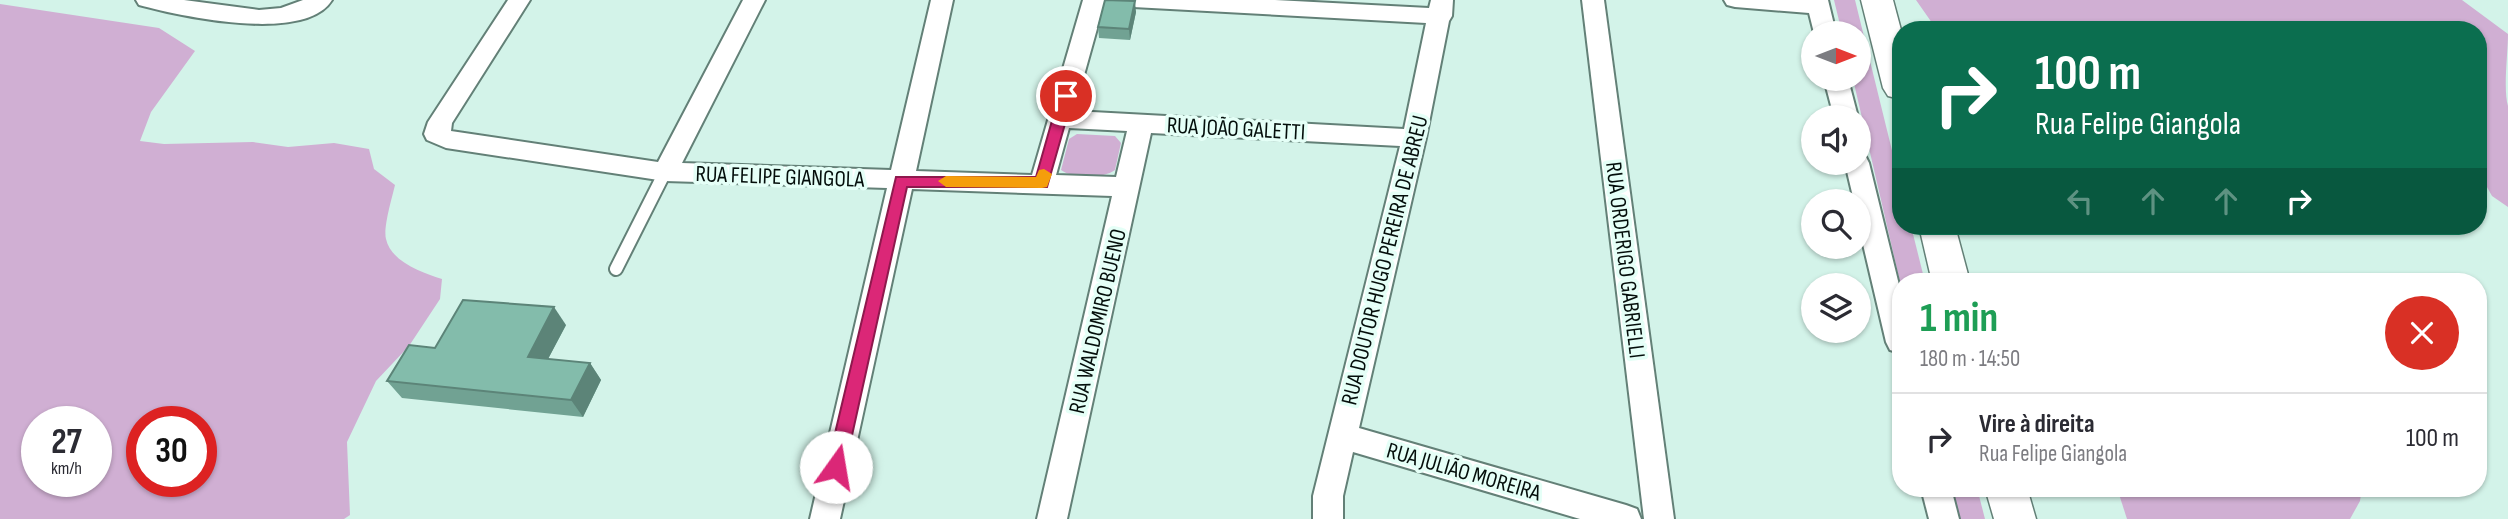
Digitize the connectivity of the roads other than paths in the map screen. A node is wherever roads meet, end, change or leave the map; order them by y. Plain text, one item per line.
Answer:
1 (147, 0) edge
2 (519, 0) edge
3 (754, 0) edge
4 (942, 0) edge
5 (1094, 0) edge
6 (1133, 0) edge
7 (1593, 0) edge
8 (1735, 0) edge
9 (1877, 0) edge
10 (1818, 3) edge
11 (311, 5) edge
12 (1441, 8) edge
13 (1822, 21) edge
14 (1892, 57) edge
15 (1059, 120) junction
16 (1141, 122) junction
17 (1414, 138) junction
18 (665, 172) junction
19 (1860, 175) edge
20 (901, 181) junction
21 (1042, 183) junction
22 (1128, 187) junction
23 (1939, 235) edge
24 (615, 269) dead end
25 (1949, 273) edge
26 (1892, 309) edge
27 (1342, 436) junction
28 (1938, 497) edge
29 (2009, 497) edge
30 (825, 519) edge
31 (1052, 519) edge
32 (1328, 519) edge
33 (1626, 519) edge
34 (1659, 519) edge
35 (1944, 519) edge
36 (2015, 519) edge

1 - 11 street
2 - 18 street, RUA FELIPE GIANGOLA
3 - 18 street
4 - 20 street
5 - 15 street
6 - 12 street
7 - 34 street, RUA ORDERIGO GABRIELLI
8 - 10 street
9 - 14 street
10 - 13 street
12 - 17 street, RUA DOUTOR HUGO PEREIRA DE ABREU
15 - 16 street, RUA JOÃO GALETTI
15 - 21 street
16 - 17 street, RUA JOÃO GALETTI
16 - 22 street, RUA WALDOMIRO BUENO
17 - 27 street, RUA DOUTOR HUGO PEREIRA DE ABREU
18 - 20 street, RUA FELIPE GIANGOLA
18 - 24 lane
19 - 26 street
20 - 21 street, RUA FELIPE GIANGOLA
20 - 30 street
21 - 22 street, RUA FELIPE GIANGOLA
22 - 31 street, RUA WALDOMIRO BUENO
23 - 25 street
27 - 32 street, RUA DOUTOR HUGO PEREIRA DE ABREU
27 - 33 street, RUA JULIÃO MOREIRA
28 - 35 street
29 - 36 street

